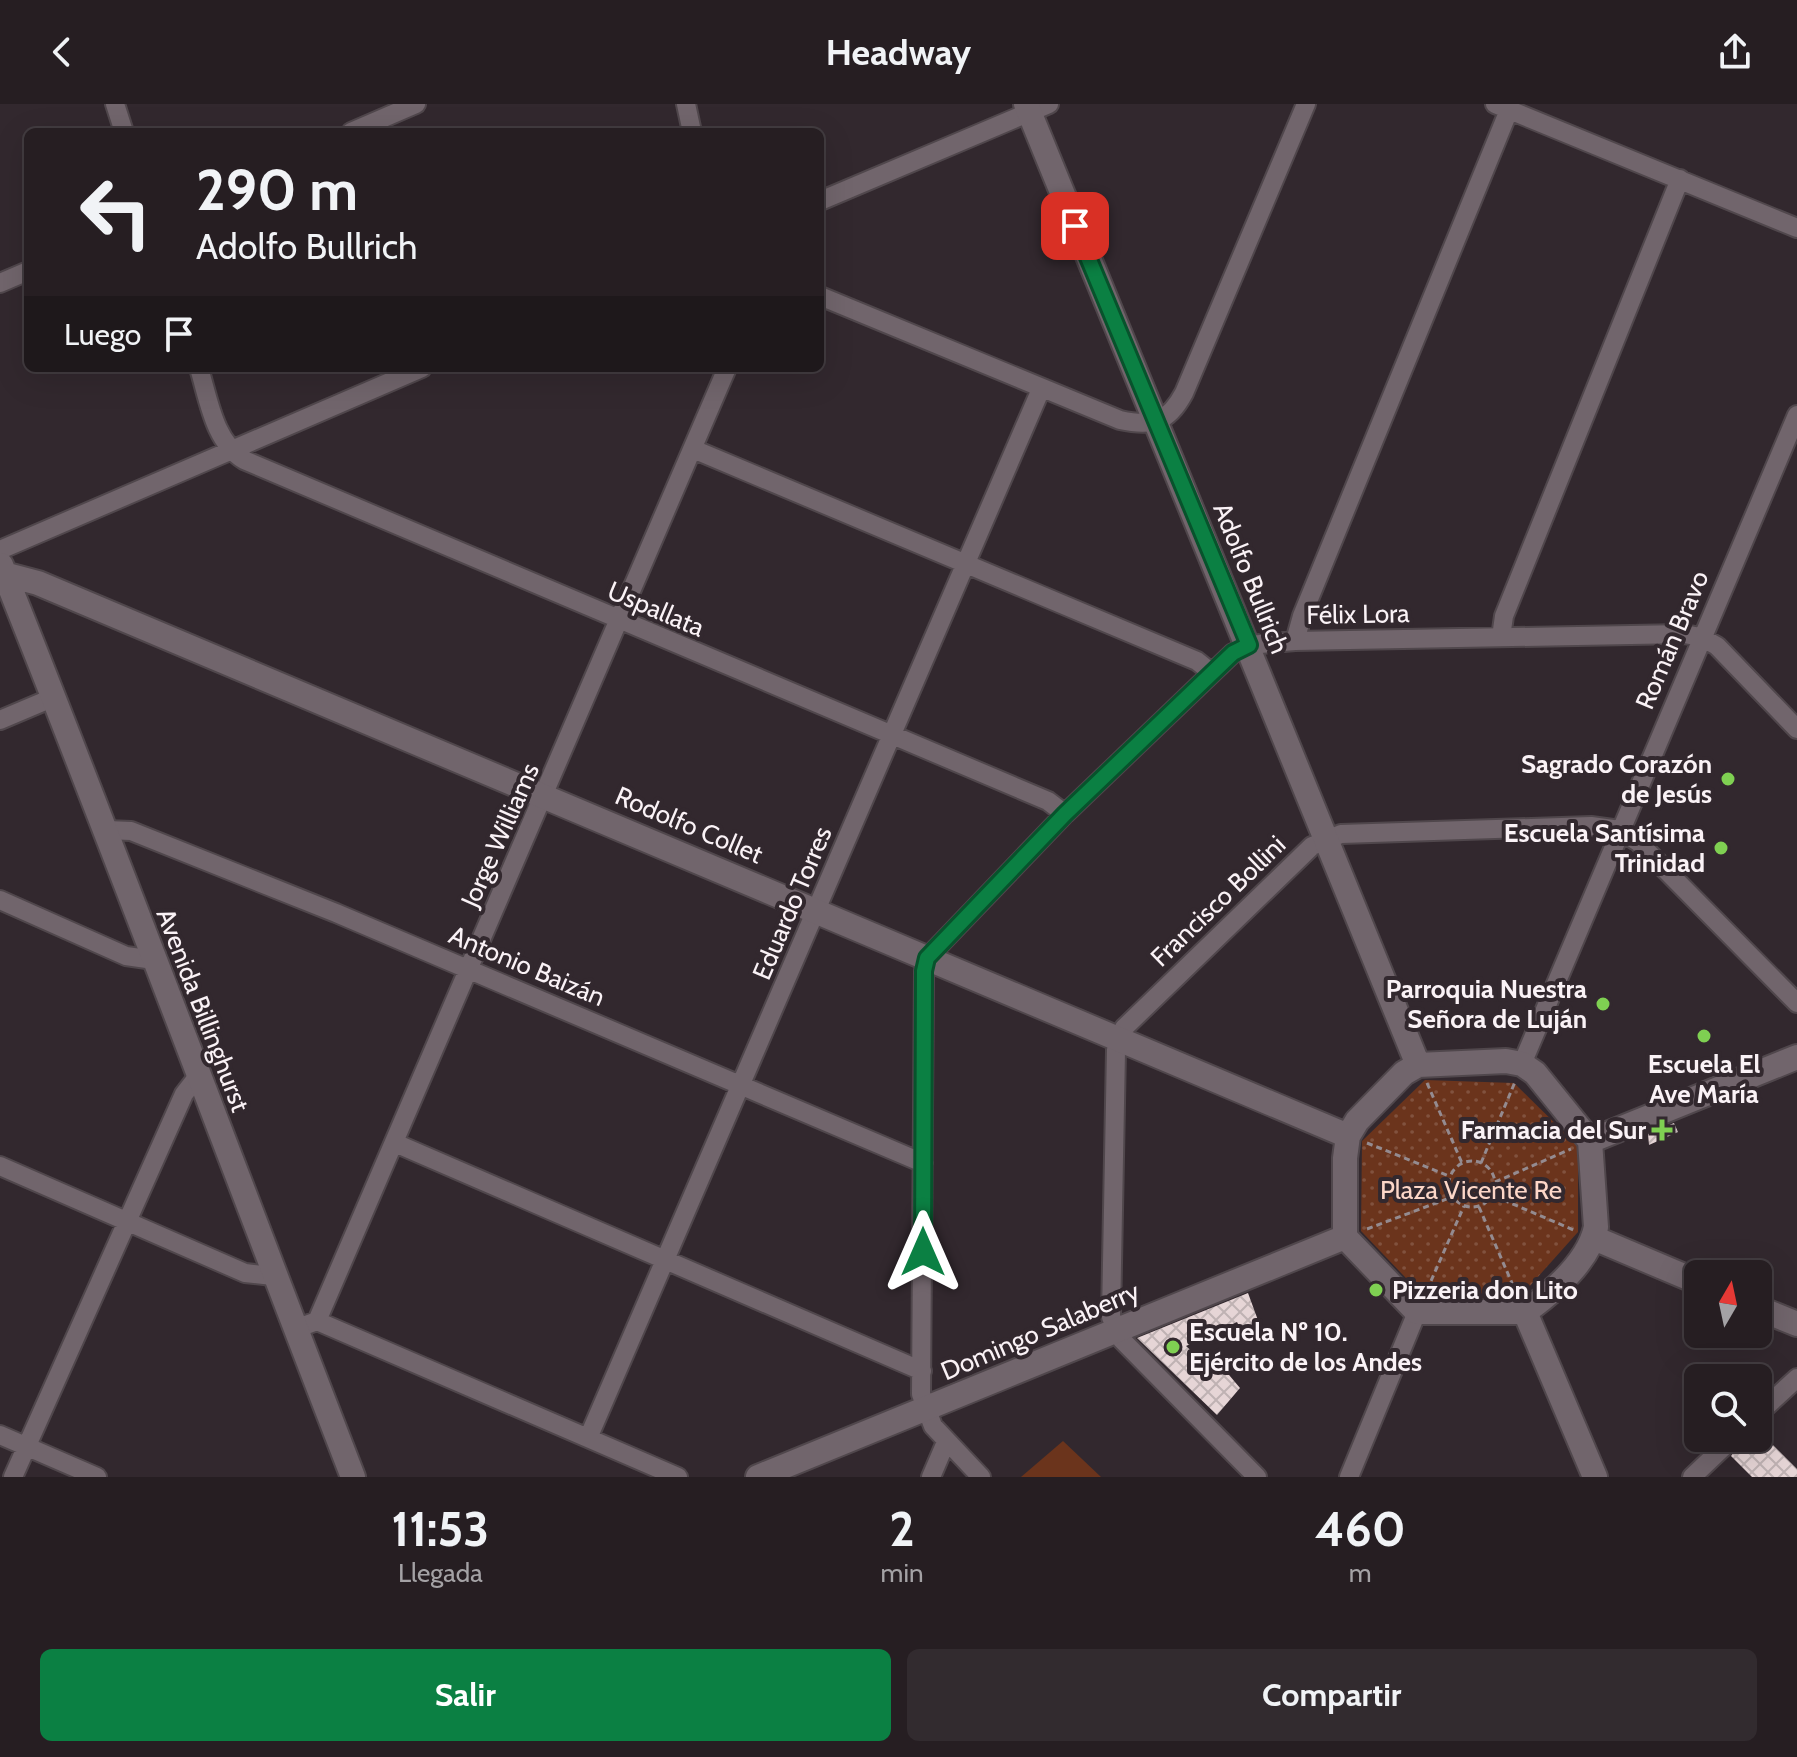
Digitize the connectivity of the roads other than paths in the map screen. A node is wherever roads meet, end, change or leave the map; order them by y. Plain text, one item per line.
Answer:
1 (115, 104) edge
2 (416, 104) edge
3 (686, 104) edge
4 (1306, 104) edge
5 (1035, 107) edge
6 (1502, 107) edge
7 (394, 108) edge
8 (123, 128) edge
9 (358, 128) edge
10 (401, 128) edge
11 (691, 128) edge
12 (1680, 179) junction
13 (824, 199) edge
14 (1797, 228) edge
15 (24, 273) edge
16 (0, 283) edge
17 (824, 298) edge
18 (200, 372) edge
19 (413, 372) edge
20 (725, 372) edge
21 (1041, 389) junction
22 (1797, 415) edge
23 (1157, 423) junction
24 (693, 449) junction
25 (228, 450) junction
26 (1, 562) edge
27 (966, 564) junction
28 (619, 622) junction
29 (1501, 637) junction
30 (1701, 637) junction
31 (1295, 641) junction
32 (1249, 645) junction
33 (1212, 673) junction
34 (52, 698) junction
35 (0, 721) edge
36 (1797, 729) edge
37 (891, 736) junction
38 (546, 795) junction
39 (1065, 814) junction
40 (107, 830) junction
41 (1620, 830) junction
42 (1327, 839) junction
43 (0, 900) edge
44 (817, 909) junction
45 (927, 958) junction
46 (154, 960) junction
47 (469, 970) junction
48 (1797, 1003) edge
49 (1119, 1038) junction
50 (1797, 1057) edge
51 (1522, 1064) junction
52 (1418, 1065) junction
53 (198, 1076) junction
54 (742, 1085) junction
55 (1348, 1136) junction
56 (1590, 1141) junction
57 (395, 1143) junction
58 (923, 1163) junction
59 (0, 1166) edge
60 (127, 1222) junction
61 (1345, 1237) junction
62 (1594, 1238) junction
63 (668, 1261) junction
64 (273, 1276) junction
65 (1684, 1276) edge
66 (1417, 1312) junction
67 (1525, 1312) junction
68 (1772, 1314) edge
69 (1797, 1324) edge
70 (306, 1325) junction
71 (1115, 1328) junction
72 (922, 1371) junction
73 (1797, 1378) edge
74 (1772, 1401) edge
75 (924, 1410) junction
76 (0, 1435) edge
77 (589, 1436) junction
78 (946, 1442) junction
79 (26, 1447) junction
80 (1718, 1452) edge
81 (13, 1477) edge
82 (97, 1477) edge
83 (353, 1477) edge
84 (678, 1477) edge
85 (758, 1477) edge
86 (931, 1477) edge
87 (981, 1477) edge
88 (1257, 1477) edge
89 (1349, 1477) edge
90 (1595, 1477) edge
91 (1692, 1477) edge

1 - 8 street
2 - 7 street
3 - 11 street
4 - 23 street
5 - 13 street
5 - 23 street, Adolfo Bullrich
6 - 12 street
6 - 31 street
7 - 9 street
7 - 10 street
12 - 14 street
12 - 29 street
15 - 16 street
17 - 21 street
18 - 25 street
19 - 25 street
20 - 24 street, Jorge Williams
21 - 23 street
21 - 27 street, Eduardo Torres
22 - 30 street, Román Bravo
23 - 32 street, Adolfo Bullrich
24 - 27 street
24 - 28 street, Jorge Williams
25 - 26 street
25 - 28 street, Uspallata
26 - 34 street, Avenida Billinghurst
26 - 38 street, Rodolfo Collet
27 - 33 street
27 - 37 street, Eduardo Torres
28 - 37 street, Uspallata
28 - 38 street, Jorge Williams
29 - 30 street, Félix Lora
29 - 31 street, Félix Lora
30 - 36 street
30 - 41 street, Román Bravo
31 - 32 street, Félix Lora
32 - 33 street
32 - 42 street, Adolfo Bullrich
33 - 39 street
34 - 35 street
34 - 40 street, Avenida Billinghurst
37 - 39 street, Uspallata
37 - 44 street, Eduardo Torres
38 - 44 street, Rodolfo Collet
38 - 47 street, Jorge Williams
39 - 45 street
40 - 46 street, Avenida Billinghurst
40 - 47 street, Antonio Baizán
41 - 42 street, Francisco Bollini
41 - 48 street
41 - 51 street, Román Bravo
42 - 49 street, Francisco Bollini
42 - 52 street, Adolfo Bullrich
43 - 46 street
44 - 45 street, Rodolfo Collet
44 - 54 street, Eduardo Torres
45 - 49 street, Rodolfo Collet
45 - 58 street
46 - 53 street, Avenida Billinghurst
47 - 54 street, Antonio Baizán
47 - 57 street, Jorge Williams
49 - 55 street, Rodolfo Collet
49 - 71 street
50 - 56 street
51 - 52 street
51 - 56 street
52 - 55 street
53 - 60 street
53 - 64 street, Avenida Billinghurst
54 - 58 street, Antonio Baizán
54 - 63 street, Eduardo Torres
55 - 61 street
56 - 62 street
57 - 63 street
57 - 70 street, Jorge Williams
58 - 72 street
59 - 60 street
60 - 64 street
60 - 79 street
61 - 66 street
61 - 71 street, Domingo Salaberry
62 - 65 street
62 - 67 street
63 - 72 street
63 - 77 street, Eduardo Torres
64 - 70 street, Avenida Billinghurst
66 - 67 street
66 - 89 street
67 - 90 street
68 - 69 street
70 - 77 street
70 - 83 street, Avenida Billinghurst
71 - 75 street, Domingo Salaberry
71 - 88 street
72 - 75 street
73 - 74 street
75 - 78 street
75 - 85 street, Domingo Salaberry
76 - 79 street
77 - 84 street
78 - 86 street
78 - 87 street
79 - 81 street
79 - 82 street
80 - 91 street

